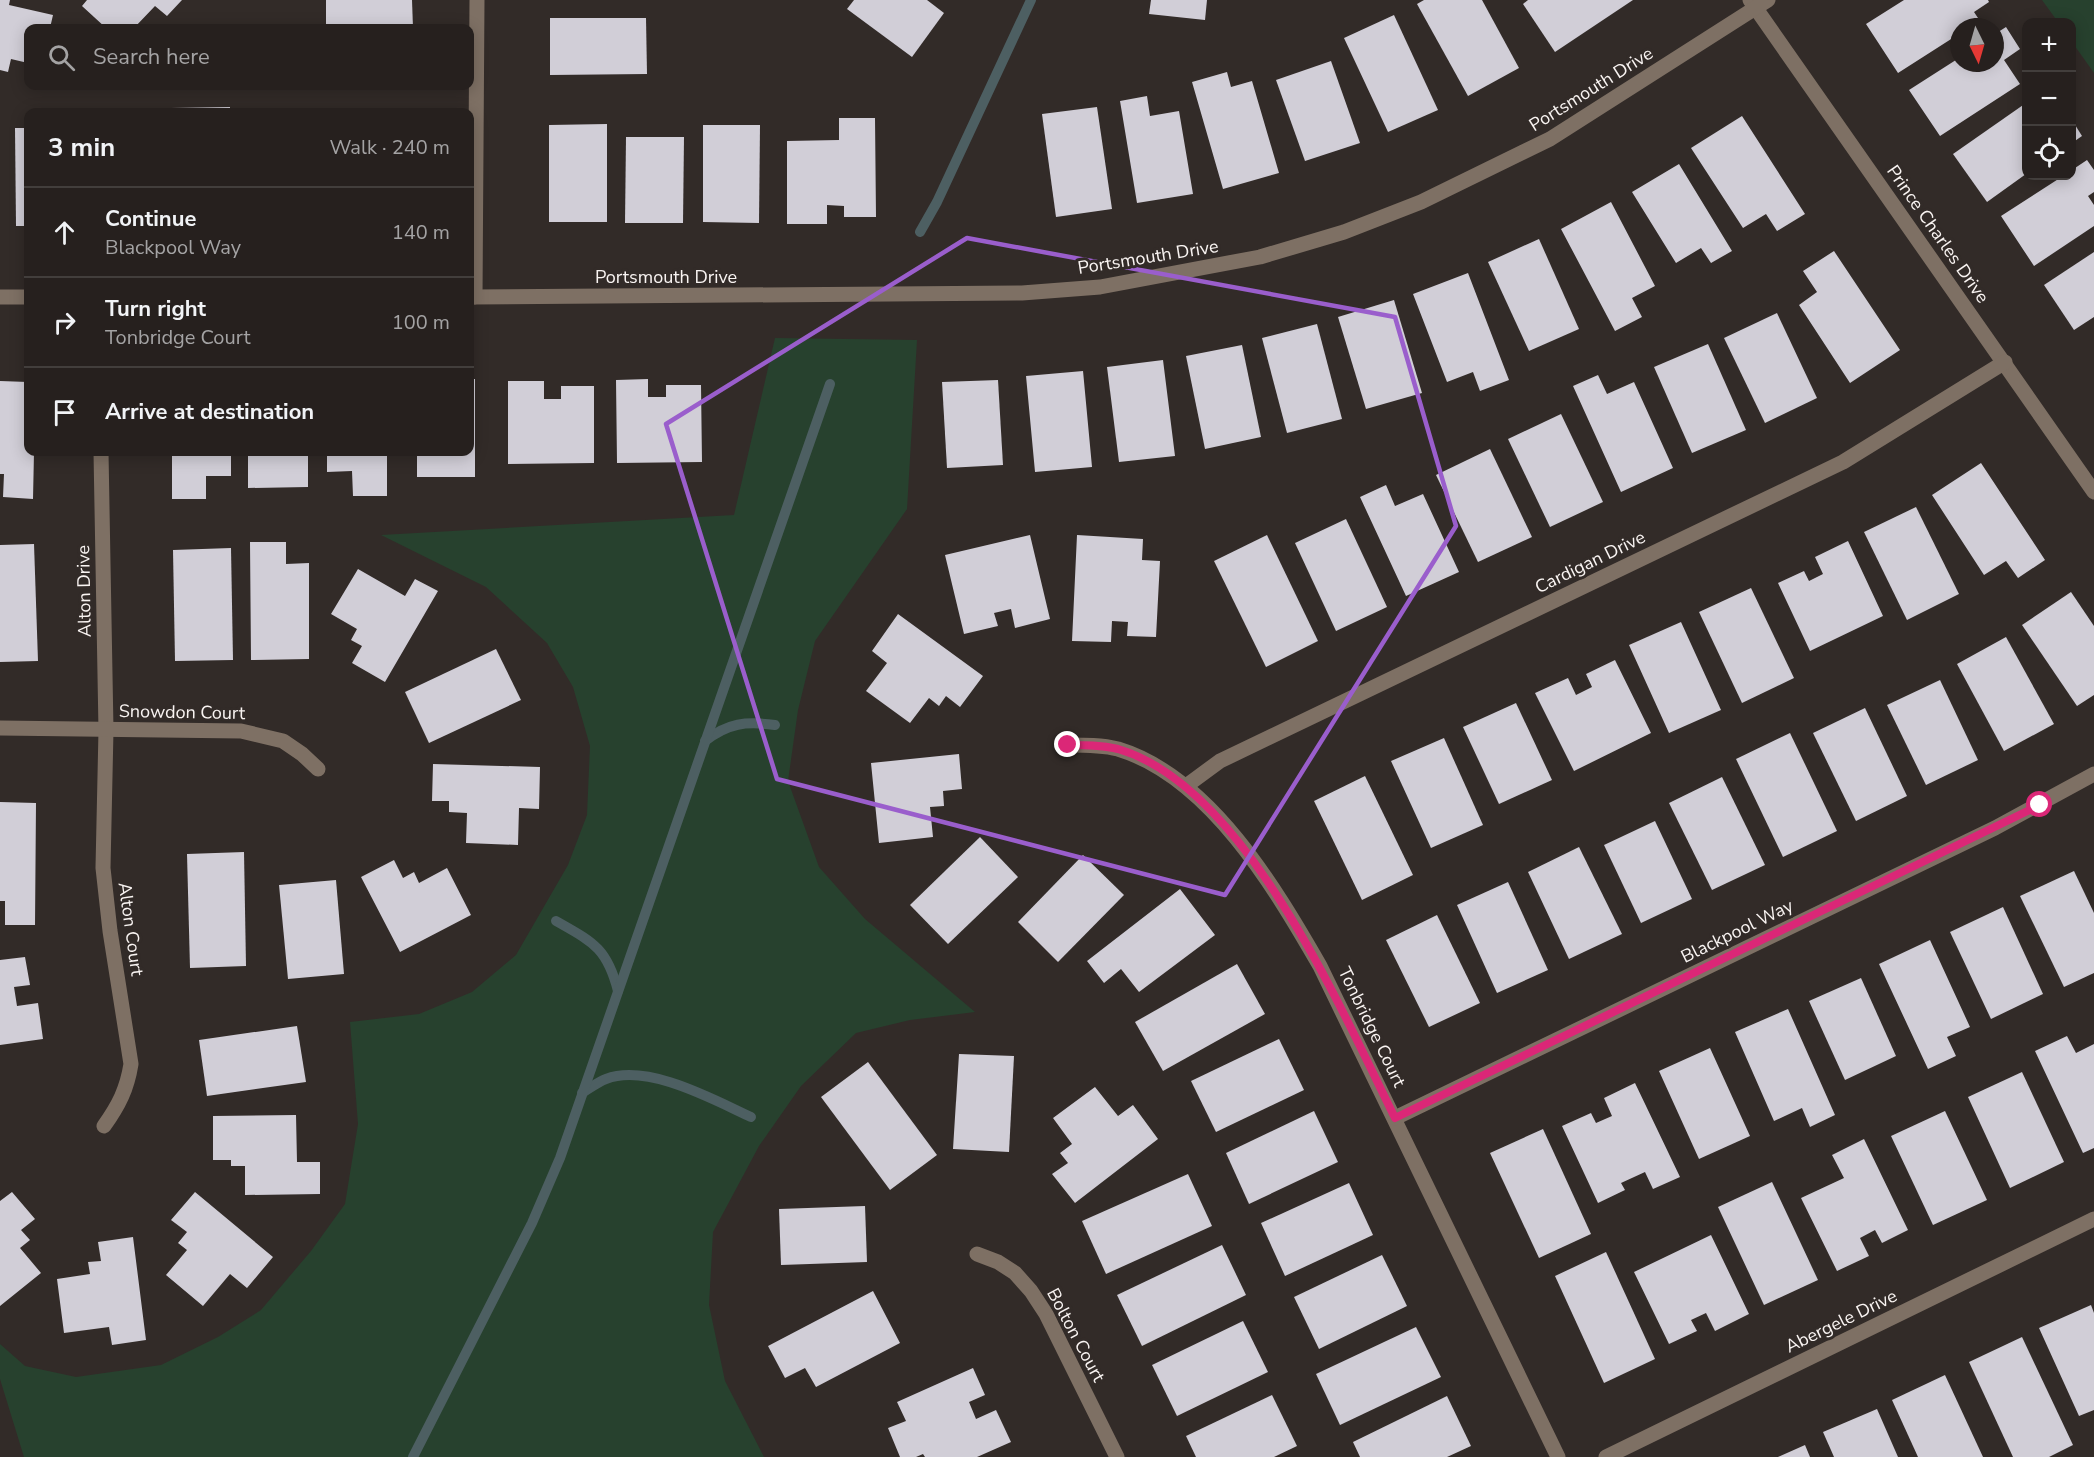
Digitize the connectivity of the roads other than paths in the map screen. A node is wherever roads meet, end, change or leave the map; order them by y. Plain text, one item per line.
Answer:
1 (477, 0) edge
2 (1758, 3) edge
3 (474, 178) edge
4 (0, 297) edge
5 (24, 297) edge
6 (474, 297) edge
7 (2004, 362) junction
8 (101, 456) edge
9 (2094, 492) edge
10 (0, 729) edge
11 (106, 730) junction
12 (1068, 745) dead end
13 (318, 769) dead end
14 (2094, 774) edge
15 (1186, 786) junction
16 (1395, 1118) junction
17 (104, 1126) dead end
18 (2094, 1219) edge
19 (977, 1254) dead end
20 (1117, 1457) edge
21 (1558, 1457) edge
22 (1606, 1457) edge

1 - 3 street
2 - 6 street, Portsmouth Drive
2 - 7 street, Prince Charles Drive
4 - 5 street
7 - 9 street, Prince Charles Drive
7 - 15 street, Cardigan Drive
8 - 11 street, Alton Drive
10 - 11 street, Snowdon Court
11 - 13 street, Snowdon Court
11 - 17 street, Alton Court
12 - 15 street, Tonbridge Court
14 - 16 street, Blackpool Way
15 - 16 street, Tonbridge Court
16 - 21 street, Tonbridge Court
18 - 22 street, Abergele Drive
19 - 20 street, Bolton Court

